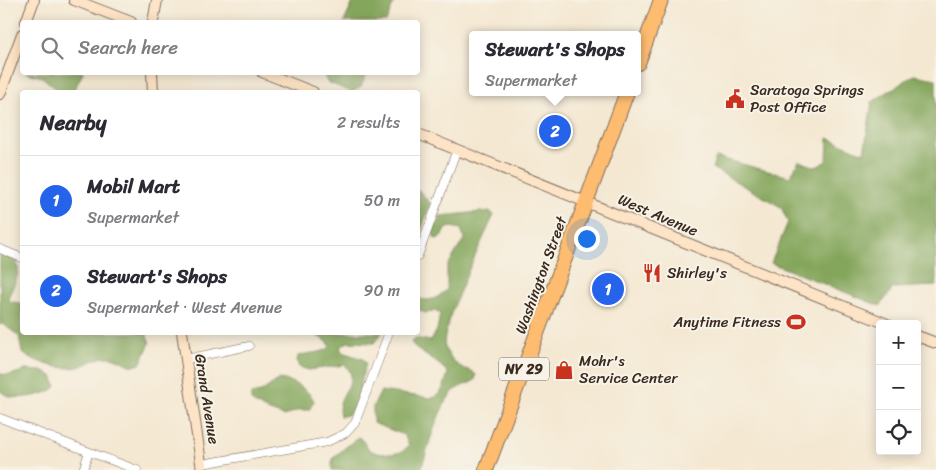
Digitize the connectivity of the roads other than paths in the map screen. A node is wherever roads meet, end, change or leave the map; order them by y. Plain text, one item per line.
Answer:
1 (34, 0) edge
2 (74, 0) edge
3 (157, 0) edge
4 (661, 0) edge
5 (27, 20) edge
6 (126, 20) edge
7 (152, 20) edge
8 (20, 39) edge
9 (641, 55) edge
10 (152, 75) edge
11 (270, 75) edge
12 (153, 90) edge
13 (308, 90) edge
14 (0, 94) edge
15 (625, 96) edge
16 (420, 135) edge
17 (458, 149) junction
18 (586, 201) junction
19 (0, 249) edge
20 (420, 251) edge
21 (20, 257) edge
22 (877, 320) edge
23 (182, 335) edge
24 (388, 335) edge
25 (921, 338) edge
26 (936, 344) edge
27 (249, 346) dead end
28 (186, 359) junction
29 (0, 418) edge
30 (90, 452) junction
31 (202, 467) edge
32 (82, 470) edge
33 (137, 470) edge
34 (486, 470) edge

1 - 5 street
2 - 6 street
3 - 7 street
4 - 9 highway
8 - 14 street
10 - 12 street
11 - 13 street
15 - 18 highway, Washington Street / NY 29
16 - 17 street, West Avenue
17 - 18 street, West Avenue
17 - 20 street
18 - 22 street, West Avenue
18 - 34 highway, Washington Street / NY 29
19 - 21 street
23 - 28 street, Grand Avenue
24 - 31 street
25 - 26 street
27 - 28 street
28 - 31 street, Grand Avenue
29 - 30 street
30 - 32 street
30 - 33 street

